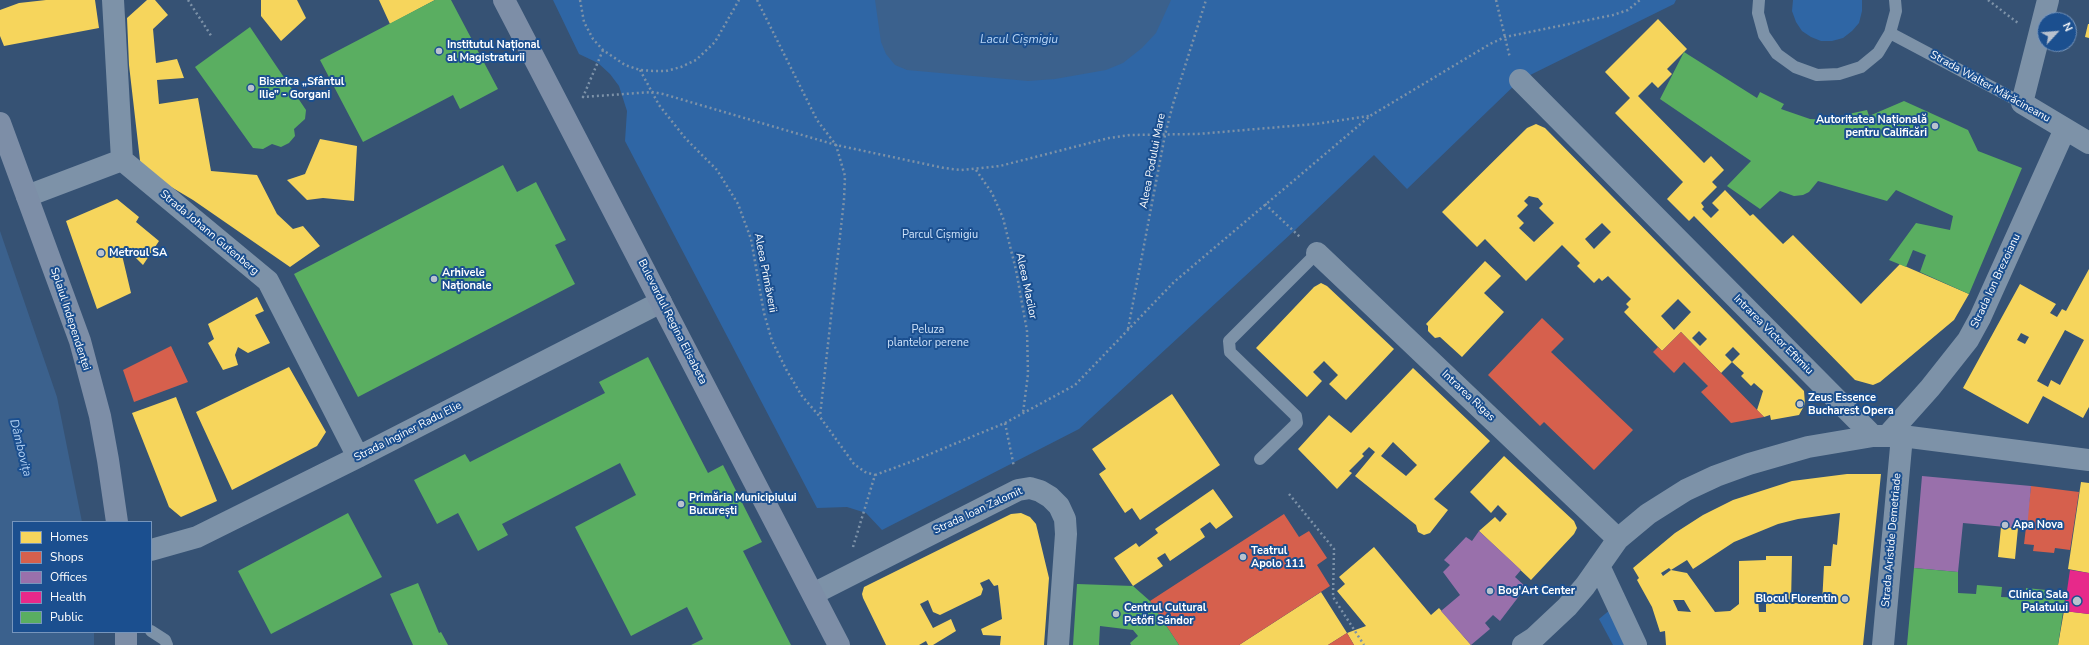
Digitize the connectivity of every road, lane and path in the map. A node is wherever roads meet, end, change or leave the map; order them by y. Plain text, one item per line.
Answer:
1 (113, 0) edge
2 (188, 0) edge
3 (504, 0) edge
4 (580, 0) edge
5 (739, 0) edge
6 (757, 0) edge
7 (1206, 0) edge
8 (1496, 0) edge
9 (1640, 0) edge
10 (1759, 0) edge
11 (1895, 0) edge
12 (1988, 0) edge
13 (2048, 0) edge
14 (2045, 12) edge
15 (1890, 33) junction
16 (2037, 35) edge
17 (212, 37) dead end
18 (1505, 37) junction
19 (2037, 40) edge
20 (603, 50) junction
21 (640, 70) junction
22 (1520, 80) joint
23 (652, 92) junction
24 (2022, 103) junction
25 (1370, 116) junction
26 (0, 123) edge
27 (2065, 128) junction
28 (1165, 135) junction
29 (2089, 143) edge
30 (836, 144) junction
31 (122, 160) junction
32 (976, 170) junction
33 (27, 196) junction
34 (1265, 204) junction
35 (1317, 253) junction
36 (661, 302) junction
37 (1128, 329) junction
38 (1023, 414) junction
39 (820, 417) junction
40 (1005, 423) junction
41 (1887, 436) junction
42 (358, 457) junction
43 (1260, 459) dead end
44 (2089, 460) edge
45 (875, 475) junction
46 (1018, 490) junction
47 (1289, 494) dead end
48 (117, 521) edge
49 (1618, 539) junction
50 (152, 550) edge
51 (1599, 566) junction
52 (843, 577) junction
53 (813, 594) junction
54 (152, 632) edge
55 (126, 633) edge
56 (126, 645) edge
57 (167, 645) edge
58 (839, 645) edge
59 (1058, 645) edge
60 (1364, 645) edge
61 (1523, 645) edge
62 (1636, 645) edge
63 (1883, 645) edge

1 - 31 street
2 - 17 path
3 - 36 main road, Bulevardul Regina Elisabeta
4 - 20 path
5 - 21 path
6 - 30 path
7 - 28 path, Aleea Podului Mare
8 - 18 path
9 - 18 path
10 - 15 lane
11 - 15 lane
12 - 16 path
13 - 14 street
15 - 24 lane, Strada Walter Mărăcineanu
18 - 22 path
18 - 25 path
19 - 24 street
20 - 21 path
20 - 23 path
21 - 23 path, Aleea Primăverii
22 - 41 street, Intrarea Victor Eftimiu
23 - 30 path
23 - 39 path, Aleea Primăverii
24 - 27 street, Strada Walter Mărăcineanu
25 - 28 path
25 - 34 path
26 - 33 main road, Splaiul Independenței
27 - 29 street, Strada Walter Mărăcineanu
27 - 41 street, Strada Ion Brezoianu
28 - 32 path
28 - 37 path, Aleea Podului Mare
30 - 32 path
30 - 39 path
31 - 33 street
31 - 42 street, Strada Johann Gutenberg
32 - 38 path, Aleea Macilor
33 - 48 main road, Splaiul Independenței
34 - 35 path
34 - 37 path
35 - 43 lane
35 - 49 street, Intrarea Rigas
36 - 42 street, Strada Inginer Radu Elie
36 - 53 main road, Bulevardul Regina Elisabeta
37 - 38 path
38 - 40 path
39 - 45 path, Aleea Primăverii
40 - 45 path
40 - 46 path
41 - 44 street
41 - 49 street
41 - 63 street, Strada Aristide Demetriade
42 - 50 street, Strada Inginer Radu Elie
45 - 52 path
46 - 52 street, Strada Ioan Zalomit
46 - 59 street, Strada Ioan Zalomit
47 - 60 path
49 - 51 street
51 - 61 street
51 - 62 street
52 - 53 street, Strada Ioan Zalomit
53 - 58 main road, Bulevardul Regina Elisabeta
54 - 57 lane
55 - 56 main road

